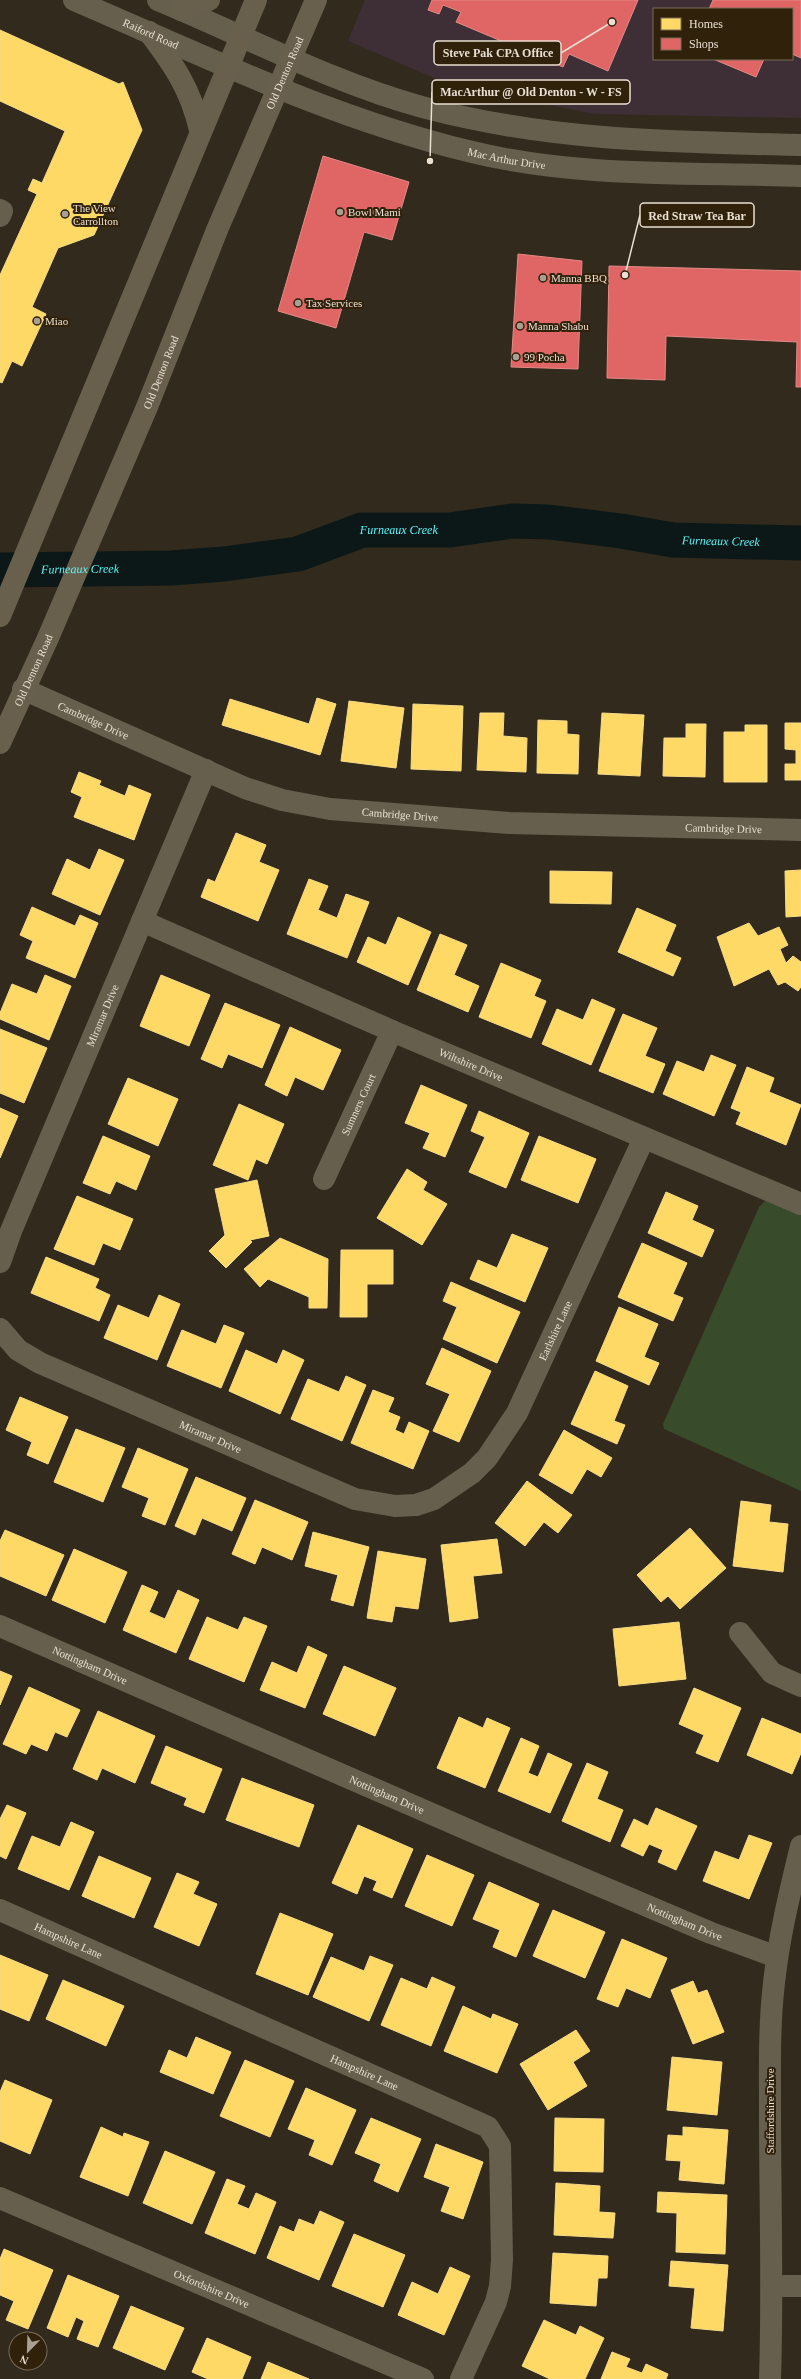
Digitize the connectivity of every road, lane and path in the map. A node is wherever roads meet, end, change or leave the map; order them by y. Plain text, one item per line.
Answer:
1 (74, 0) edge
2 (158, 0) edge
3 (209, 0) edge
4 (256, 0) edge
5 (316, 0) edge
6 (181, 10) junction
7 (149, 32) junction
8 (241, 36) junction
9 (292, 58) junction
10 (228, 66) junction
11 (280, 87) junction
12 (200, 130) junction
13 (801, 145) edge
14 (801, 176) edge
15 (0, 210) edge
16 (0, 216) edge
17 (0, 616) edge
18 (23, 689) junction
19 (0, 743) edge
20 (206, 770) junction
21 (801, 830) edge
22 (142, 921) junction
23 (392, 1031) junction
24 (644, 1138) junction
25 (324, 1179) dead end
26 (801, 1204) edge
27 (0, 1262) edge
28 (0, 1329) edge
29 (434, 1499) joint
30 (0, 1626) edge
31 (740, 1633) dead end
32 (801, 1686) edge
33 (801, 1846) edge
34 (0, 1910) edge
35 (777, 1957) junction
36 (0, 2198) edge
37 (773, 2286) junction
38 (801, 2286) edge
39 (423, 2379) edge
40 (461, 2379) edge
41 (770, 2379) edge

1 - 7 street, Raiford Road
2 - 6 street
3 - 6 main road
4 - 8 main road
5 - 9 main road, Old Denton Road
6 - 8 street
7 - 10 street, Raiford Road
7 - 12 main road
8 - 9 street
8 - 10 main road
9 - 11 main road, Old Denton Road
9 - 13 street
10 - 11 street, Mac Arthur Drive
10 - 12 main road
11 - 14 street, Mac Arthur Drive
11 - 18 main road, Old Denton Road
12 - 17 main road
15 - 16 street
18 - 19 main road, Old Denton Road
18 - 20 street, Cambridge Drive
20 - 21 street, Cambridge Drive
20 - 22 street, Miramar Drive
22 - 23 street, Wiltshire Drive
22 - 27 street, Miramar Drive
23 - 24 street, Wiltshire Drive
23 - 25 street, Sumners Court
24 - 26 street, Wiltshire Drive
24 - 29 street, Earlshire Lane
28 - 29 street, Miramar Drive
30 - 35 street, Nottingham Drive
31 - 32 street
33 - 35 street, Staffordshire Drive
34 - 40 street, Hampshire Lane
35 - 37 street, Staffordshire Drive
36 - 39 street, Oxfordshire Drive
37 - 38 street
37 - 41 street, Staffordshire Drive

